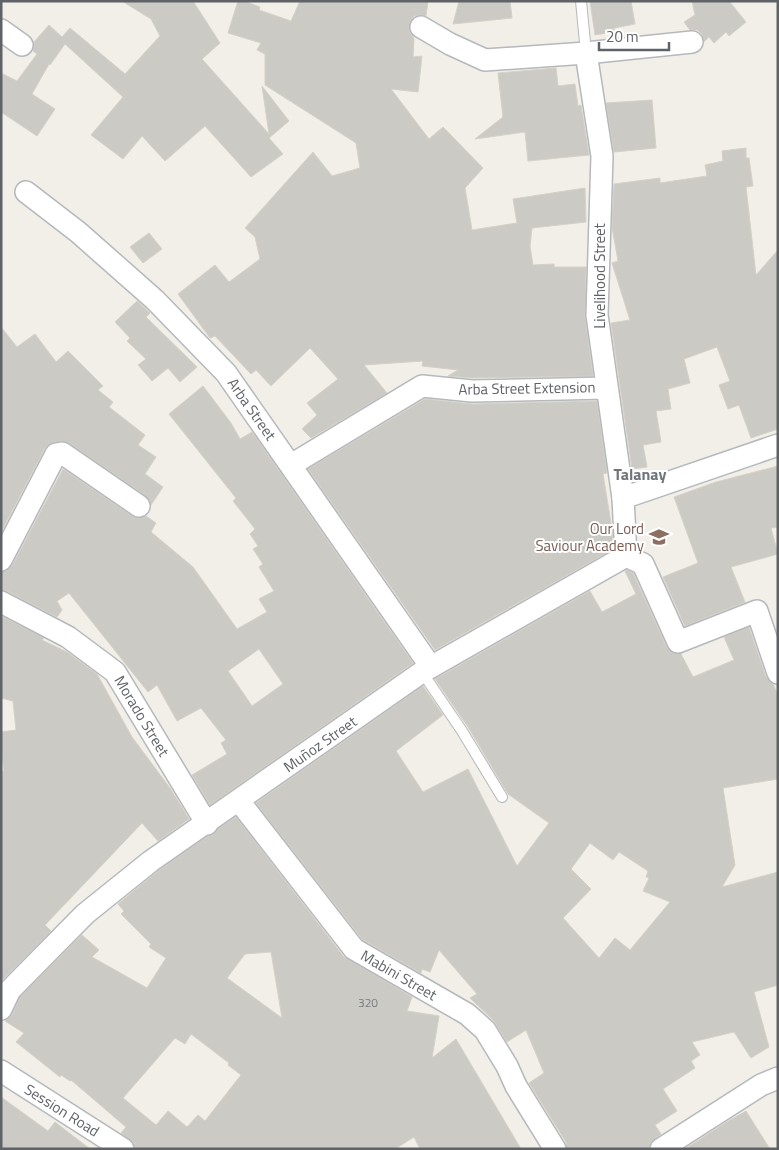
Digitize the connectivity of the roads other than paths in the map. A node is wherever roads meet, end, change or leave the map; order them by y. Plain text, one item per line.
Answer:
1 (581, 1) edge
2 (421, 27) dead end
3 (1, 30) edge
4 (692, 42) dead end
5 (22, 45) dead end
6 (586, 53) junction
7 (26, 192) dead end
8 (606, 388) junction
9 (778, 444) edge
10 (291, 466) junction
11 (623, 498) junction
12 (139, 506) dead end
13 (626, 556) junction
14 (1, 560) edge
15 (1, 602) edge
16 (427, 669) junction
17 (778, 673) edge
18 (502, 797) dead end
19 (239, 801) junction
20 (207, 824) junction
21 (1, 1009) edge
22 (1, 1072) edge
23 (778, 1078) edge
24 (123, 1149) edge
25 (555, 1149) edge
26 (661, 1149) edge

1 - 6 lane
2 - 6 street
3 - 5 street
4 - 6 street
6 - 8 street, Livelihood Street
7 - 10 street, Arba Street
8 - 10 street, Arba Street Extension
8 - 11 street, Livelihood Street
9 - 11 street
10 - 16 street, Arba Street
11 - 13 street
12 - 14 street
13 - 16 street, Muñoz Street
13 - 17 street
15 - 20 street, Morado Street
16 - 18 lane
16 - 19 street, Muñoz Street
19 - 20 street, Muñoz Street
19 - 25 street, Mabini Street
20 - 21 street, Muñoz Street
22 - 24 street, Session Road
23 - 26 street

